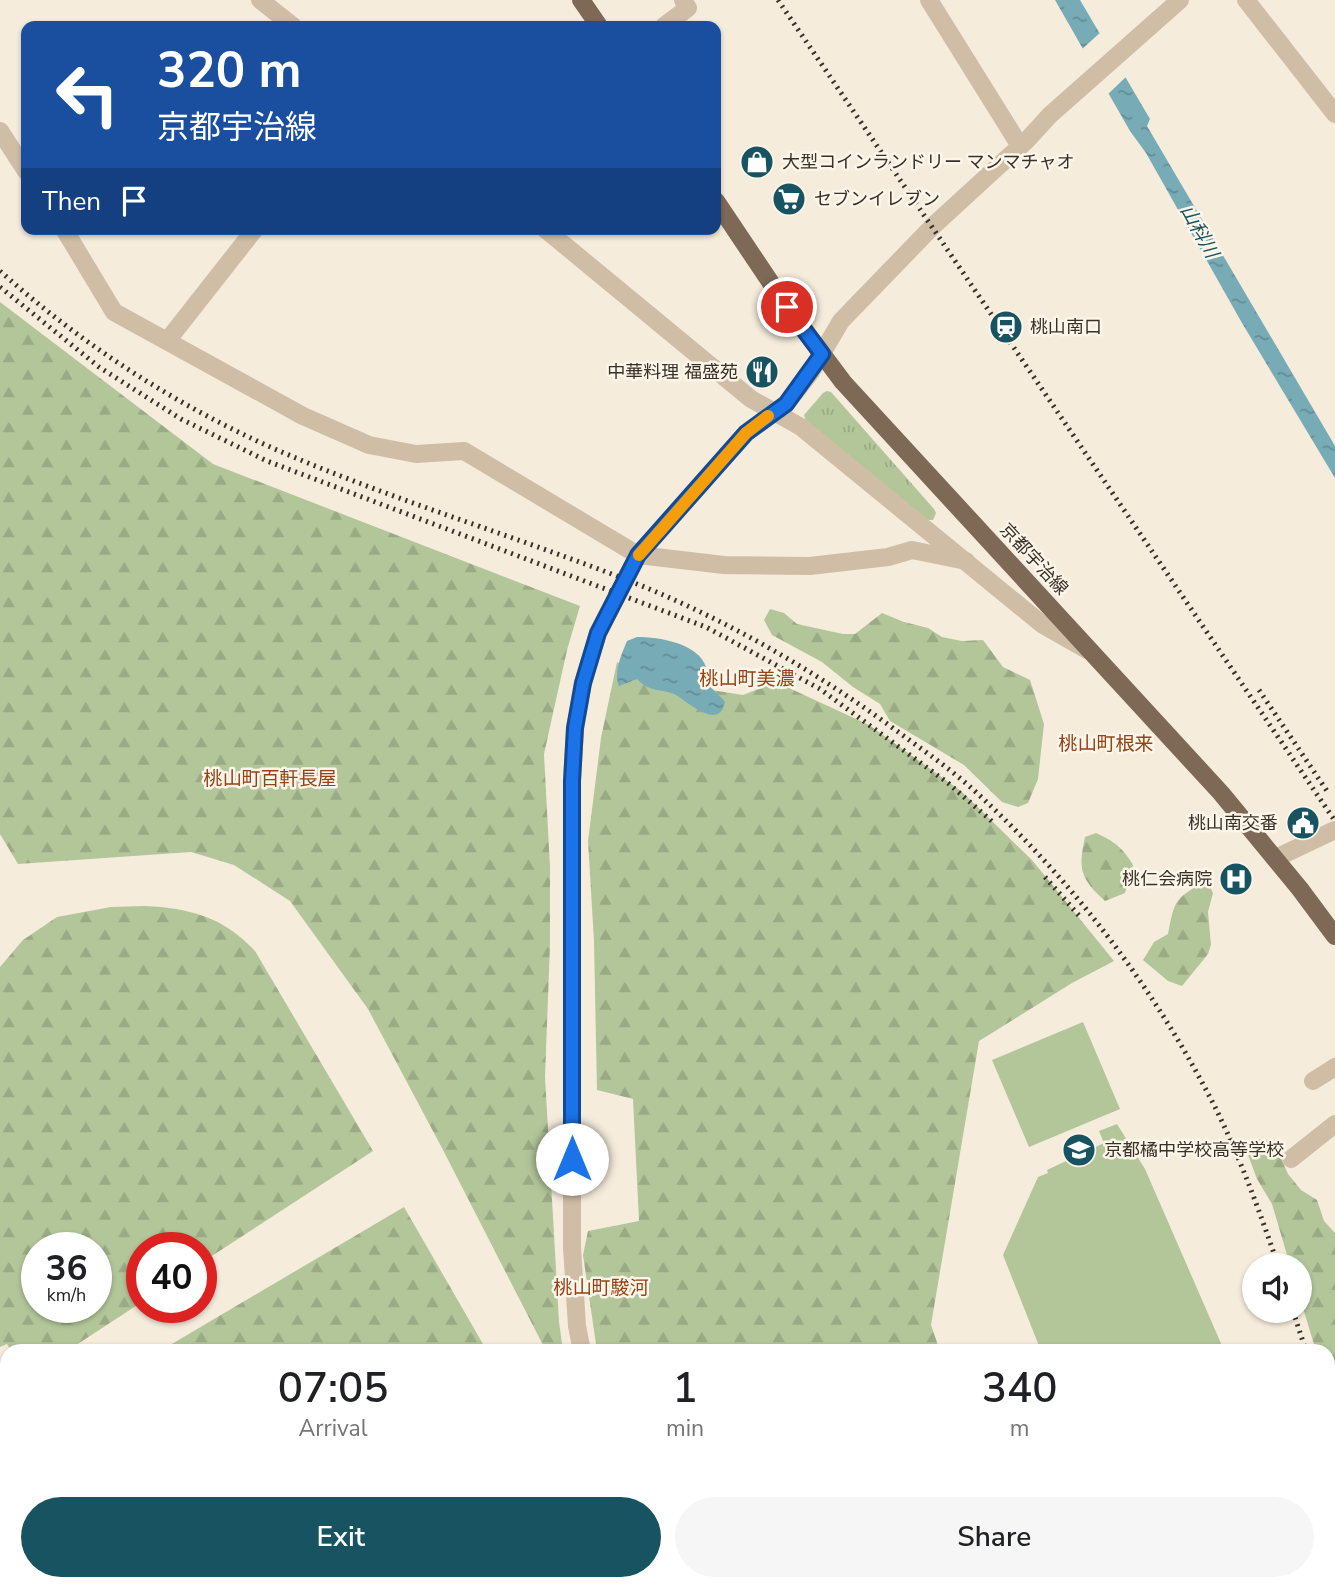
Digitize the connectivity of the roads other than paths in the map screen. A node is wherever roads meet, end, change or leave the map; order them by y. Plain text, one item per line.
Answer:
1 (260, 0) edge
2 (581, 0) edge
3 (682, 0) edge
4 (929, 0) edge
5 (1181, 0) edge
6 (1246, 0) edge
7 (287, 21) edge
8 (596, 21) edge
9 (671, 21) edge
10 (1335, 114) edge
11 (0, 131) edge
12 (1020, 146) junction
13 (21, 163) edge
14 (721, 208) edge
15 (68, 235) edge
16 (250, 235) edge
17 (552, 235) edge
18 (167, 341) junction
19 (822, 354) junction
20 (773, 411) junction
21 (638, 555) junction
22 (966, 561) junction
23 (1090, 651) junction
24 (1335, 830) edge
25 (1276, 858) junction
26 (1335, 936) edge
27 (1335, 1067) edge
28 (1313, 1081) dead end
29 (1335, 1124) edge
30 (1292, 1159) dead end
31 (581, 1344) edge

1 - 7 street
2 - 8 main road
3 - 9 street
4 - 12 street
5 - 12 street
6 - 10 street
11 - 13 street
12 - 19 street
14 - 19 main road, 京都宇治線
15 - 18 street
16 - 18 street
17 - 20 street
18 - 21 street
19 - 20 street
19 - 23 main road, 京都宇治線
20 - 21 street
20 - 22 street
21 - 22 street
21 - 31 street
22 - 23 street
23 - 25 main road, 京都宇治線
24 - 25 street
25 - 26 main road, 京都宇治線
27 - 28 street
29 - 30 street

